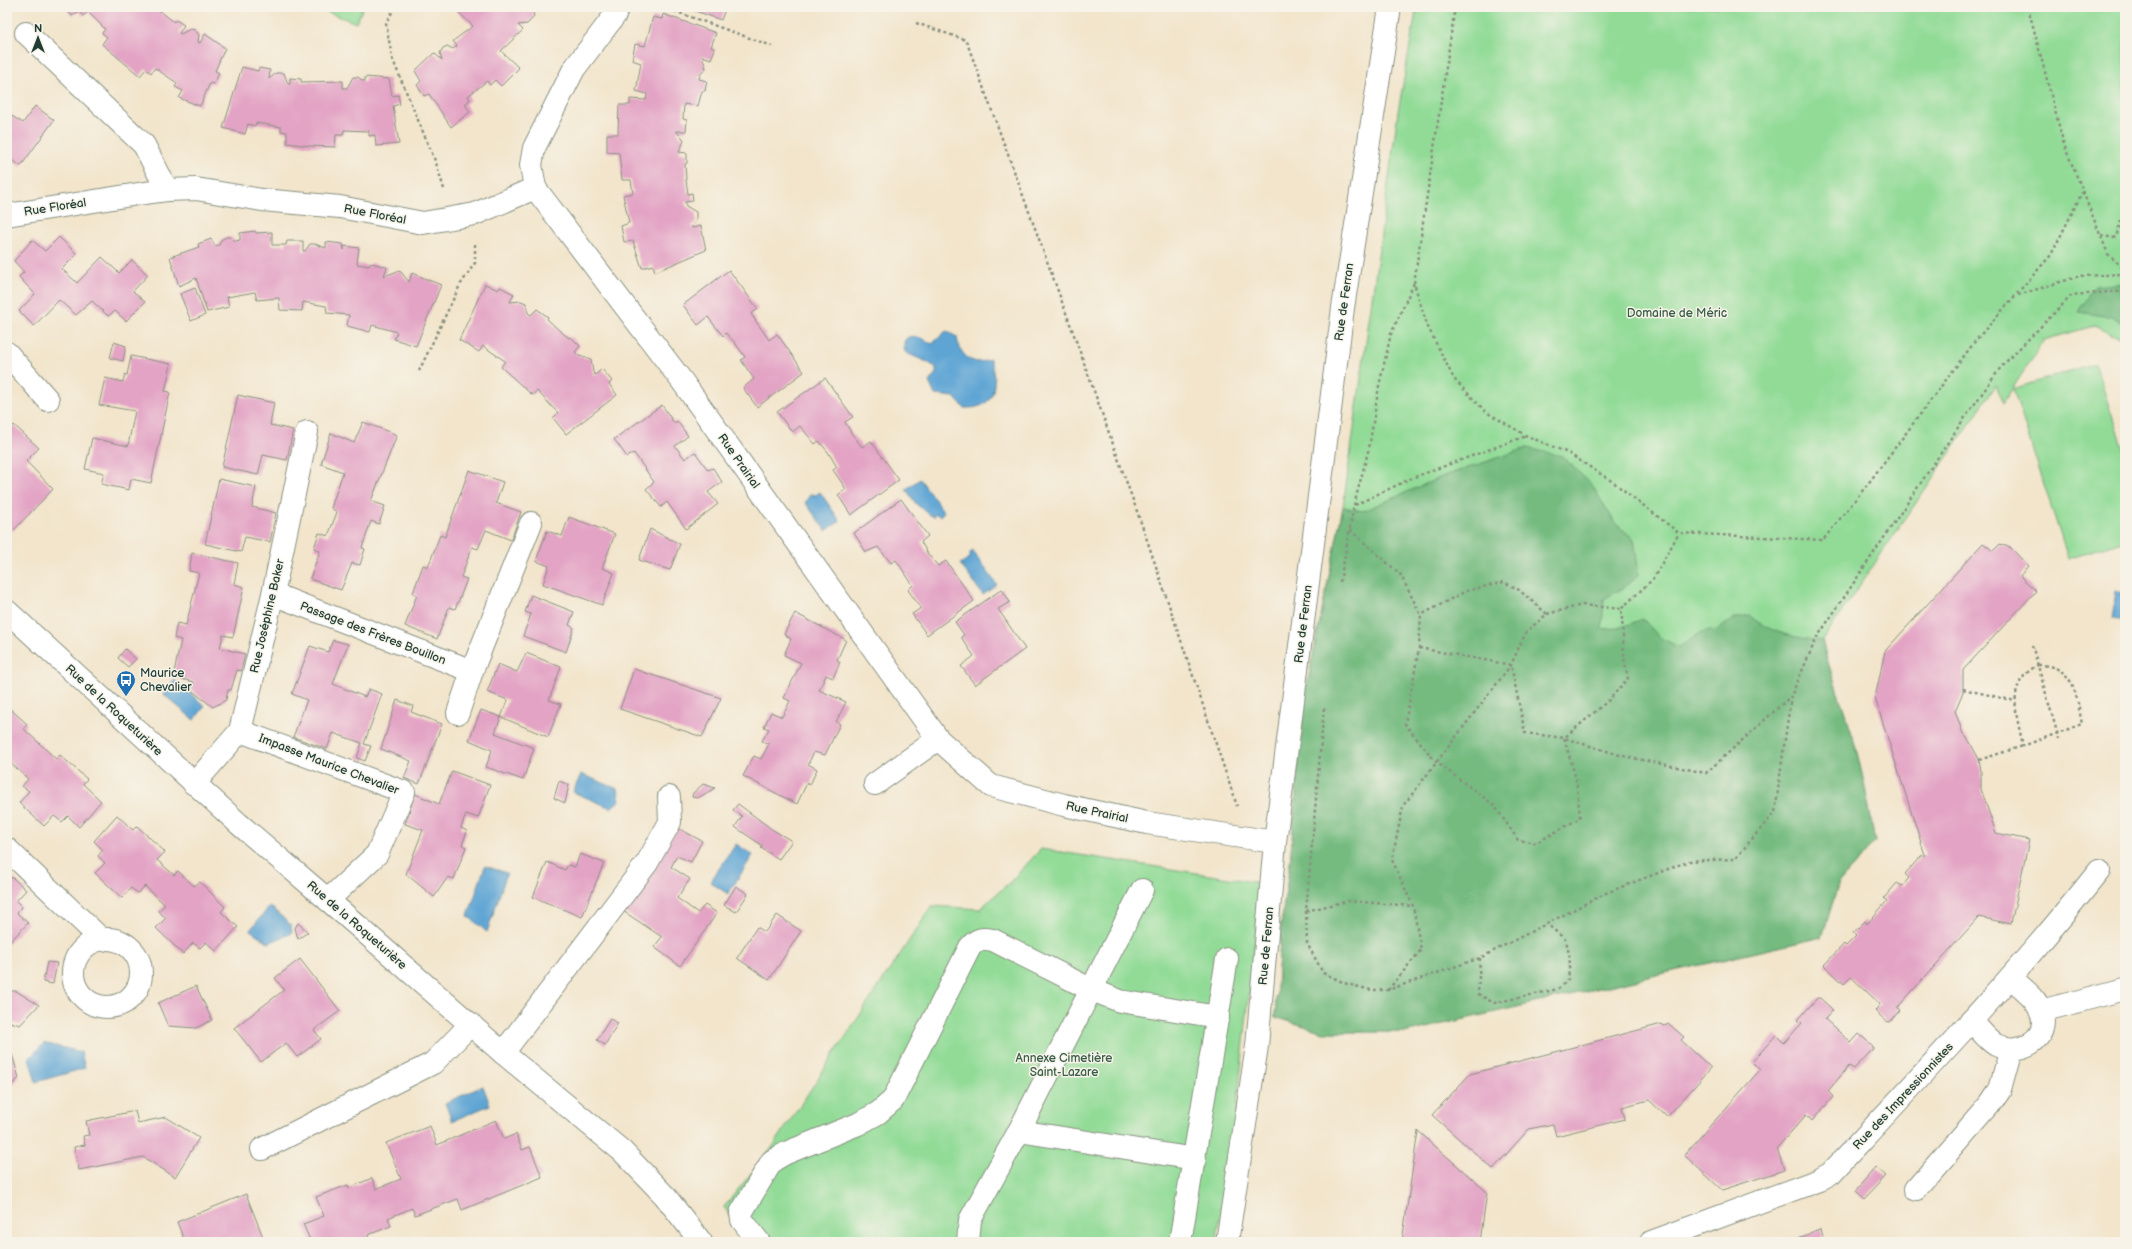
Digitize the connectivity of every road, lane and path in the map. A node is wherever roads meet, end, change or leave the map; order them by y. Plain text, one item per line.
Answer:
1 (395, 7) edge
2 (618, 7) edge
3 (663, 7) edge
4 (1390, 7) edge
5 (1455, 7) edge
6 (2028, 7) edge
7 (916, 23) dead end
8 (26, 33) dead end
9 (772, 46) dead end
10 (535, 188) junction
11 (167, 190) junction
12 (2083, 191) junction
13 (2125, 208) edge
14 (476, 214) junction
15 (7, 215) edge
16 (454, 218) junction
17 (2100, 234) junction
18 (2125, 270) edge
19 (2125, 274) edge
20 (1414, 283) junction
21 (2125, 291) edge
22 (2016, 295) junction
23 (7, 354) edge
24 (420, 371) dead end
25 (48, 400) dead end
26 (307, 432) dead end
27 (1527, 436) junction
28 (1354, 505) junction
29 (531, 523) dead end
30 (1350, 530) junction
31 (1680, 533) junction
32 (1339, 589) dead end
33 (273, 594) junction
34 (1621, 609) junction
35 (7, 611) edge
36 (1547, 614) junction
37 (1421, 615) junction
38 (2032, 646) dead end
39 (1419, 648) junction
40 (1511, 665) junction
41 (2038, 665) junction
42 (472, 671) junction
43 (1964, 689) dead end
44 (1791, 696) junction
45 (2015, 701) junction
46 (1324, 705) dead end
47 (458, 713) dead end
48 (240, 731) junction
49 (2057, 732) junction
50 (1564, 738) junction
51 (938, 739) junction
52 (2059, 739) dead end
53 (2023, 746) junction
54 (1979, 760) dead end
55 (1436, 762) junction
56 (194, 784) junction
57 (875, 784) dead end
58 (669, 797) dead end
59 (1244, 838) junction
60 (1275, 842) junction
61 (7, 849) edge
62 (2099, 871) dead end
63 (1142, 890) dead end
64 (328, 900) junction
65 (1413, 906) junction
66 (1306, 910) junction
67 (1547, 924) junction
68 (102, 940) dead end
69 (1480, 958) junction
70 (1227, 959) dead end
71 (2011, 978) junction
72 (2125, 989) edge
73 (1092, 990) junction
74 (1388, 990) junction
75 (2041, 1011) junction
76 (1218, 1017) junction
77 (1971, 1022) junction
78 (471, 1024) junction
79 (2012, 1049) junction
80 (503, 1053) junction
81 (1019, 1131) junction
82 (262, 1149) dead end
83 (1195, 1159) junction
84 (1916, 1189) dead end
85 (701, 1242) edge
86 (759, 1242) edge
87 (968, 1242) edge
88 (1180, 1242) edge
89 (1227, 1242) edge
90 (1651, 1242) edge

1 - 16 path
2 - 10 street
3 - 9 path
4 - 60 street, Rue de Ferran
5 - 20 path
6 - 12 path
7 - 59 path
8 - 11 street
10 - 14 street, Rue Floréal
10 - 51 street, Rue Prairial
11 - 15 street, Rue Floréal
11 - 16 street, Rue Floréal
12 - 17 path
12 - 22 path
13 - 17 path
14 - 16 street, Rue Floréal
14 - 24 path
17 - 18 path
19 - 22 path
20 - 27 path
20 - 28 path
21 - 44 path
22 - 31 path
23 - 25 street
26 - 33 street, Rue Joséphine Baker
27 - 28 path
27 - 31 path
28 - 30 path
29 - 42 street
30 - 32 path
30 - 37 path
31 - 34 path
33 - 42 street, Passage des Frères Bouillon
33 - 48 street, Rue Joséphine Baker
34 - 36 path
34 - 50 path
35 - 56 street, Rue de la Roqueturière
36 - 37 path
36 - 40 path
37 - 39 path
38 - 41 path
39 - 40 path
39 - 55 path
40 - 50 path
40 - 55 path
41 - 45 path
41 - 49 path
41 - 49 path
42 - 47 street
43 - 45 path
44 - 50 path
44 - 67 path
45 - 53 path
46 - 66 path
48 - 56 street, Rue Joséphine Baker
48 - 64 street, Impasse Maurice Chevalier
49 - 52 path
49 - 53 path
50 - 55 path
51 - 57 street
51 - 59 street, Rue Prairial
53 - 54 path
55 - 65 path
56 - 64 street, Rue de la Roqueturière
58 - 80 street
59 - 60 street, Rue Prairial
60 - 89 street, Rue de Ferran
61 - 68 street
62 - 71 street, Rue des Impressionnistes
63 - 73 street
64 - 78 street, Rue de la Roqueturière
65 - 66 path
65 - 74 path
66 - 74 path
67 - 69 path
67 - 69 path
69 - 74 path
70 - 76 street
71 - 75 street
71 - 77 street, Rue des Impressionnistes
72 - 75 street
73 - 76 street
73 - 81 street
73 - 86 street
75 - 79 street
76 - 83 street
77 - 79 street
77 - 90 street, Rue des Impressionnistes
78 - 80 street, Rue de la Roqueturière
78 - 82 street
79 - 84 street
80 - 85 street, Rue de la Roqueturière
81 - 83 street
81 - 87 street
83 - 88 street

